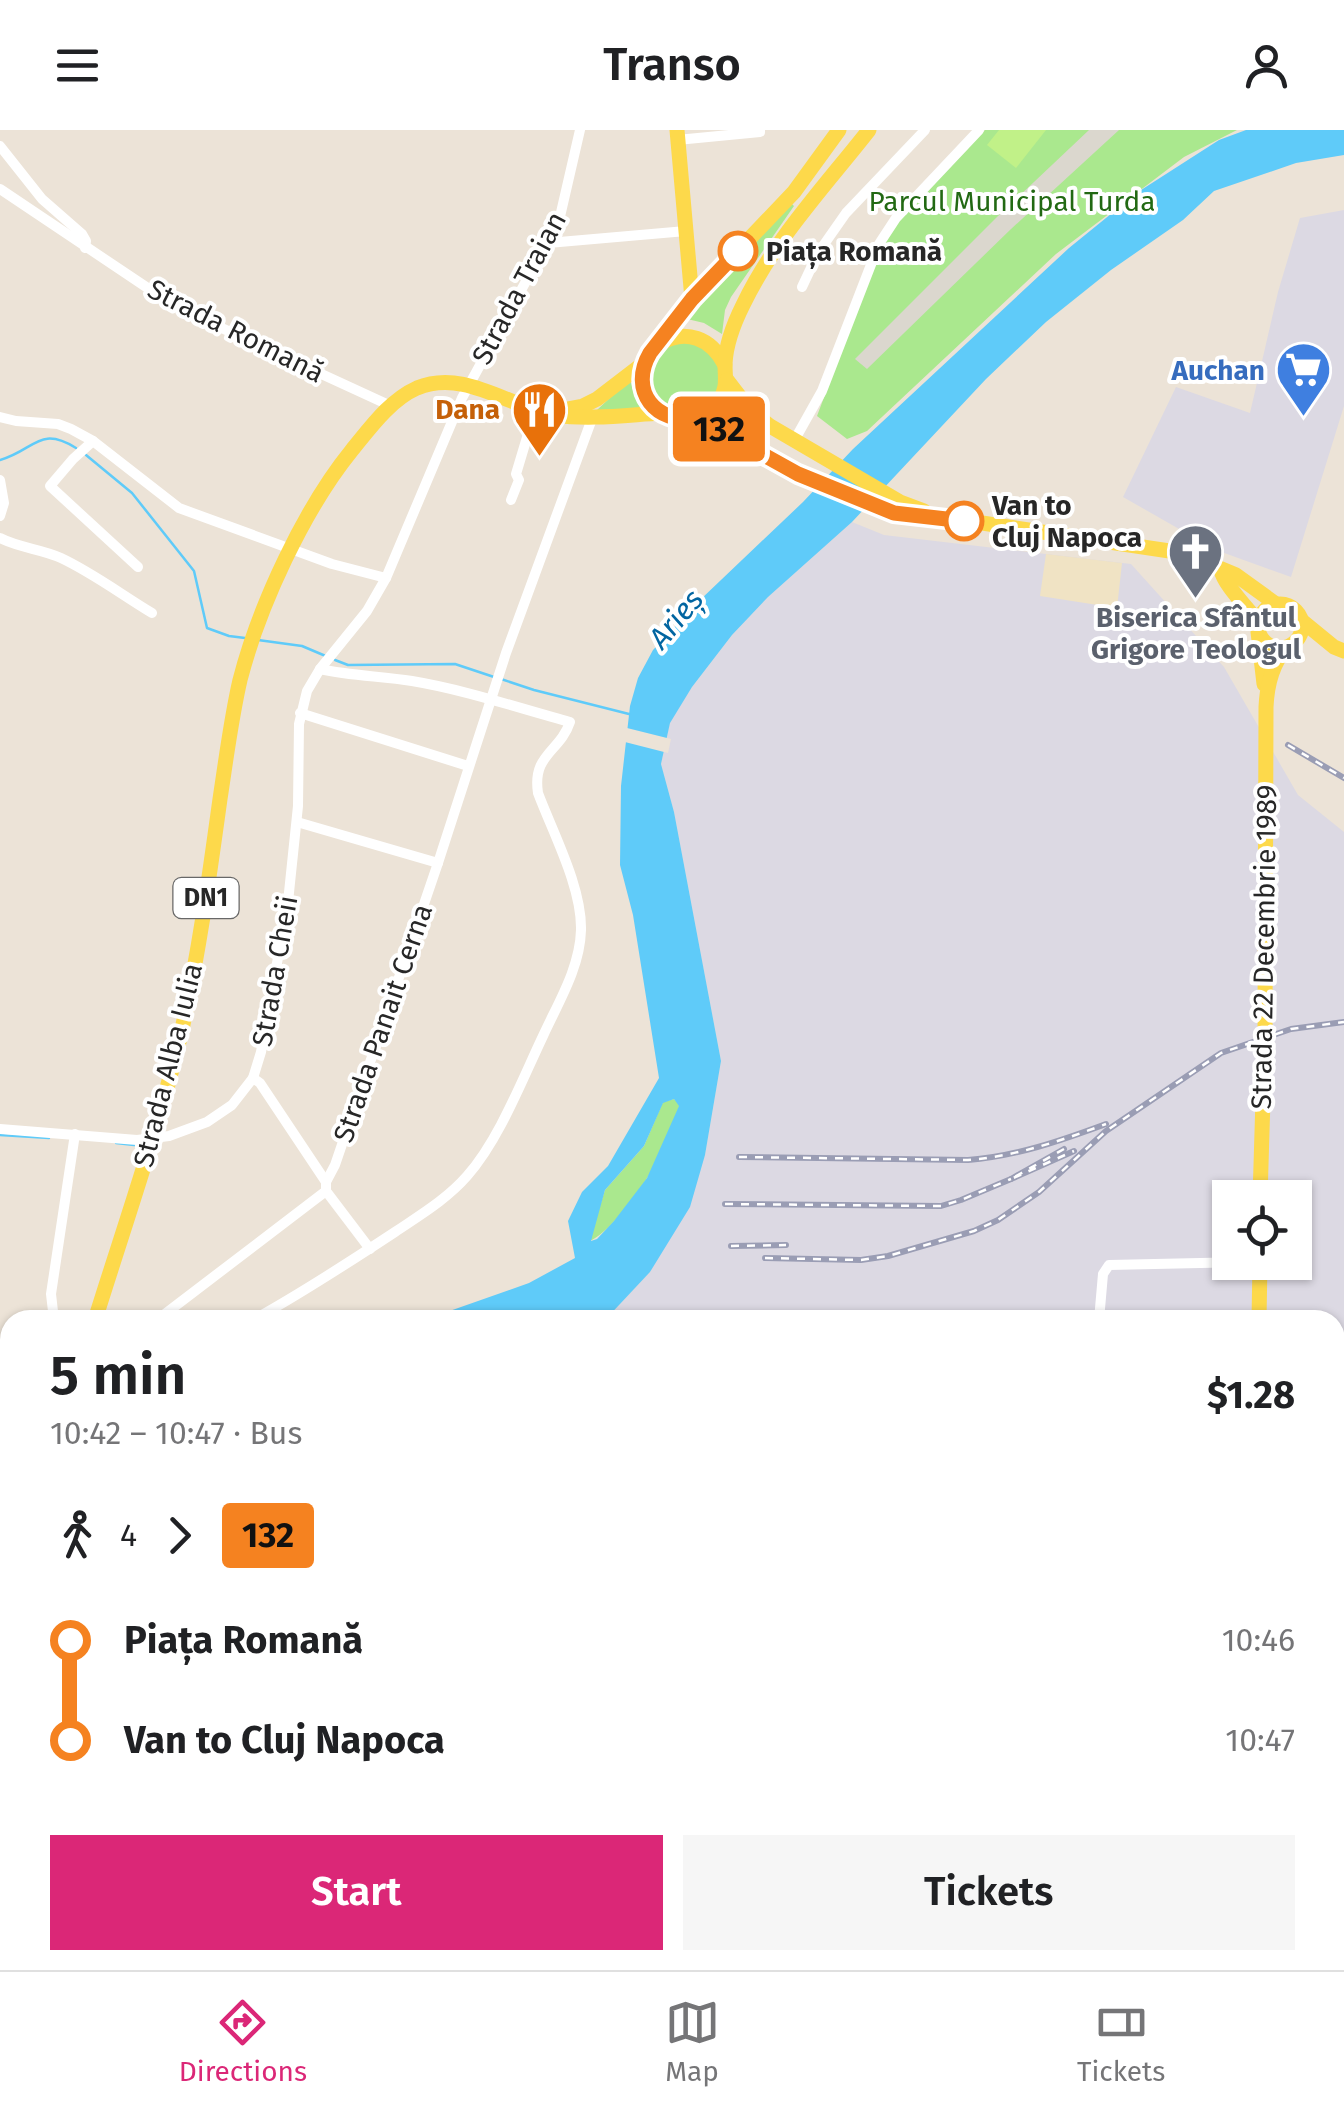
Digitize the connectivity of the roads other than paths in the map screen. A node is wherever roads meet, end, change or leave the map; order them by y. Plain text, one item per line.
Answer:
1 (580, 130) edge
2 (760, 130) edge
3 (839, 130) edge
4 (869, 130) edge
5 (925, 130) edge
6 (979, 130) edge
7 (743, 132) edge
8 (677, 135) edge
9 (0, 146) edge
10 (0, 189) edge
11 (686, 231) junction
12 (548, 243) junction
13 (85, 248) junction
14 (802, 287) dead end
15 (692, 299) junction
16 (658, 344) junction
17 (644, 362) junction
18 (726, 372) junction
19 (468, 386) junction
20 (391, 406) junction
21 (535, 409) junction
22 (660, 413) junction
23 (593, 416) junction
24 (0, 417) edge
25 (697, 418) junction
26 (94, 441) junction
27 (794, 441) junction
28 (0, 480) edge
29 (511, 500) dead end
30 (897, 508) junction
31 (0, 516) edge
32 (0, 538) edge
33 (138, 567) dead end
34 (1220, 570) junction
35 (386, 578) junction
36 (1276, 604) junction
37 (152, 613) dead end
38 (1301, 620) junction
39 (1257, 625) junction
40 (1287, 647) junction
41 (1339, 649) edge
42 (323, 666) junction
43 (1267, 697) junction
44 (300, 712) junction
45 (468, 766) junction
46 (296, 822) junction
47 (438, 863) junction
48 (253, 1078) junction
49 (0, 1129) edge
50 (75, 1134) junction
51 (1261, 1180) edge
52 (326, 1186) junction
53 (370, 1249) junction
54 (1212, 1263) edge
55 (1260, 1280) edge
56 (53, 1310) edge
57 (98, 1310) edge
58 (170, 1310) edge
59 (271, 1310) edge
60 (1100, 1310) edge
61 (1259, 1310) edge

1 - 12 street, Strada Traian
2 - 7 street
3 - 15 main road, DN1
4 - 18 main road
5 - 14 street
6 - 27 street
7 - 8 street
8 - 11 main road
9 - 13 street, Strada Romană
10 - 13 street, Strada Romană
11 - 12 street
11 - 15 main road
12 - 19 street, Strada Traian
13 - 20 street, Strada Romană
15 - 16 main road, DN1
16 - 17 main road, DN1
16 - 18 main road
17 - 21 main road, DN1
17 - 22 main road
18 - 25 main road
18 - 27 main road
19 - 20 main road, Strada Alba Iulia / DN1
19 - 21 main road, Strada Alba Iulia / DN1
19 - 35 street, Strada Traian
20 - 57 main road, Strada Alba Iulia / DN1
21 - 23 main road, DN1
21 - 29 street
22 - 23 main road, DN1
22 - 25 main road, DN1
23 - 45 street, Strada Panait Cerna
24 - 26 street
25 - 30 main road
26 - 33 street
26 - 35 street
27 - 30 main road
28 - 31 street
30 - 34 main road
32 - 37 street
34 - 36 main road
34 - 39 main road
35 - 42 street, Strada Cheii
36 - 38 main road
36 - 39 main road
38 - 40 main road
38 - 41 main road
39 - 40 main road
39 - 43 main road, Strada 22 Decembrie 1989
40 - 41 main road
40 - 43 main road, Strada 22 Decembrie 1989
42 - 44 street, Strada Cheii
42 - 53 street
43 - 51 main road, Strada 22 Decembrie 1989
44 - 45 street
44 - 46 street, Strada Cheii
45 - 47 street, Strada Panait Cerna
46 - 47 street
46 - 48 street, Strada Cheii
47 - 52 street, Strada Panait Cerna
48 - 50 street, Strada Cheii
48 - 52 street
49 - 50 street, Strada Cheii
50 - 56 street
52 - 53 street
52 - 58 street
53 - 59 street
54 - 60 street
55 - 61 main road

